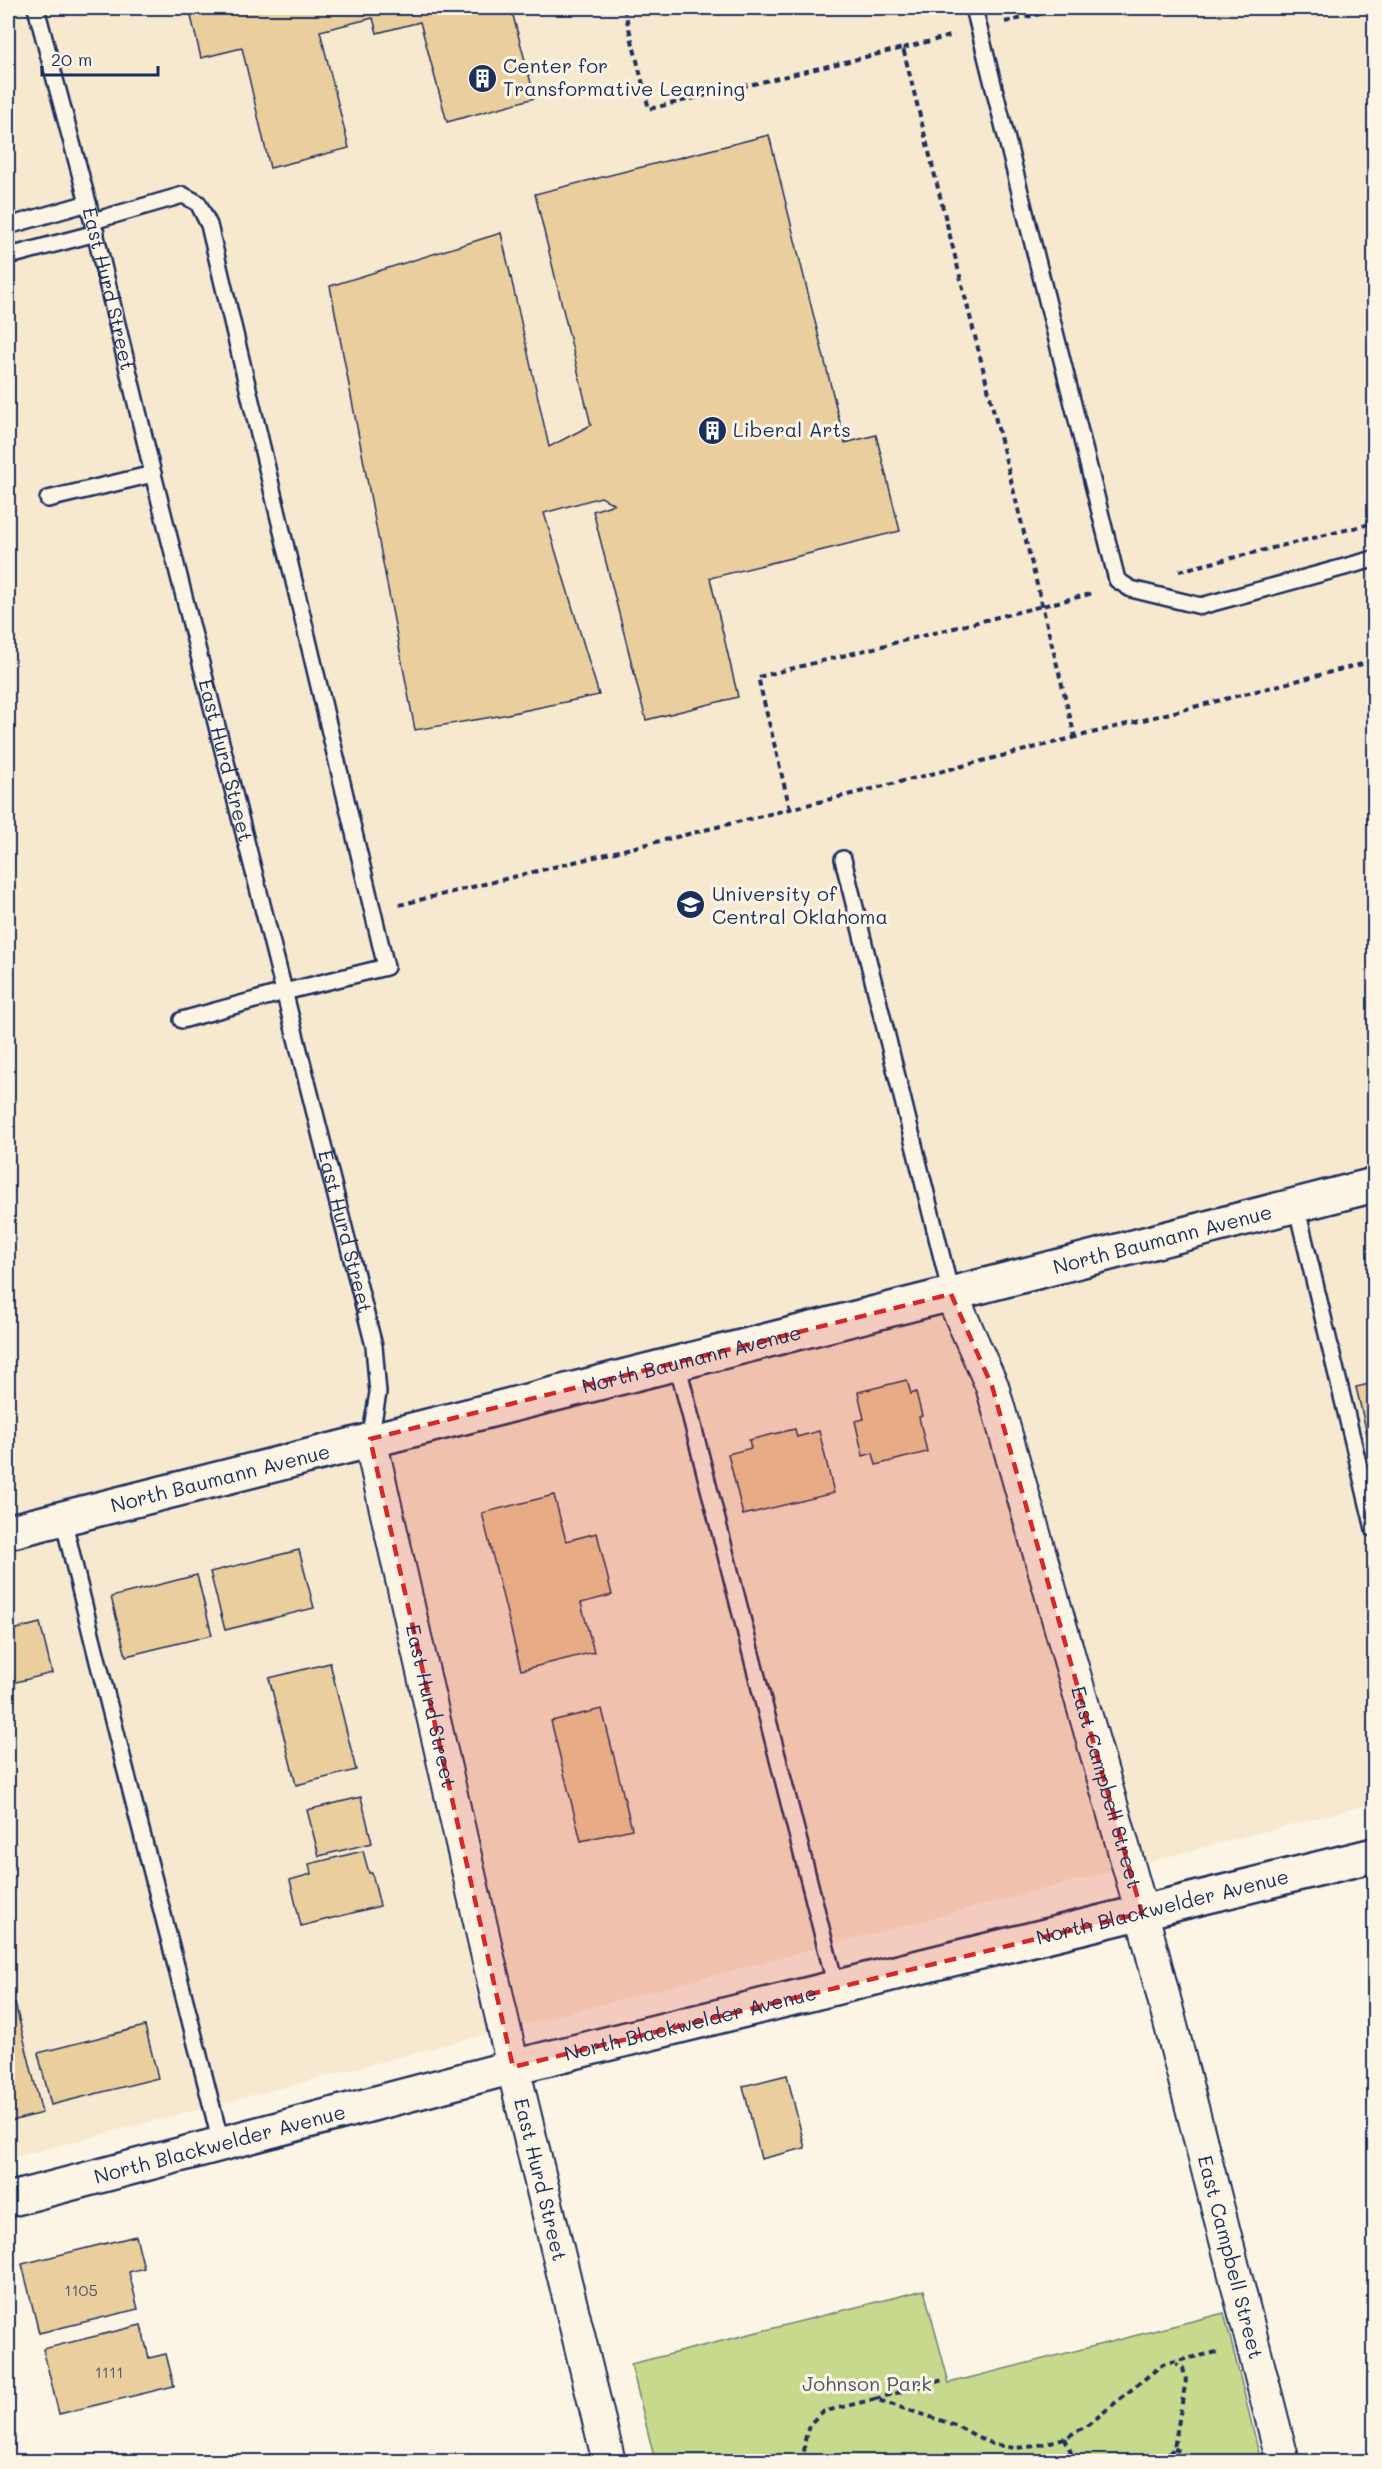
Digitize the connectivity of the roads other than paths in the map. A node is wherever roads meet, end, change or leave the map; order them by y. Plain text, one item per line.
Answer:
1 (36, 8) edge
2 (974, 8) edge
3 (88, 203) junction
4 (8, 226) edge
5 (94, 227) junction
6 (8, 253) edge
7 (153, 474) junction
8 (48, 499) dead end
9 (1374, 559) edge
10 (843, 859) dead end
11 (284, 992) junction
12 (182, 1020) dead end
13 (1374, 1185) edge
14 (1296, 1205) junction
15 (951, 1294) junction
16 (676, 1363) junction
17 (370, 1439) junction
18 (63, 1518) junction
19 (1374, 1529) edge
20 (8, 1532) edge
21 (1374, 1855) edge
22 (1142, 1913) junction
23 (836, 1987) junction
24 (513, 2067) junction
25 (221, 2144) junction
26 (8, 2200) edge
27 (609, 2462) edge
28 (1282, 2462) edge

1 - 3 lane, East Hurd Street
2 - 9 lane
3 - 4 lane
3 - 5 lane, East Hurd Street
5 - 6 lane
5 - 7 lane, East Hurd Street
5 - 11 lane
7 - 8 lane
7 - 11 lane, East Hurd Street
10 - 15 lane
11 - 12 lane
11 - 17 lane, East Hurd Street
13 - 14 street, North Baumann Avenue
14 - 15 street, North Baumann Avenue
14 - 19 lane
15 - 16 street, North Baumann Avenue
15 - 22 street, East Campbell Street
16 - 17 street, North Baumann Avenue
16 - 23 lane
17 - 18 street, North Baumann Avenue
17 - 24 street, East Hurd Street
18 - 20 street, North Baumann Avenue
18 - 25 lane
21 - 22 street, North Blackwelder Avenue
22 - 23 street, North Blackwelder Avenue
22 - 28 street, East Campbell Street
23 - 24 street, North Blackwelder Avenue
24 - 25 street, North Blackwelder Avenue
24 - 27 street, East Hurd Street
25 - 26 street, North Blackwelder Avenue

